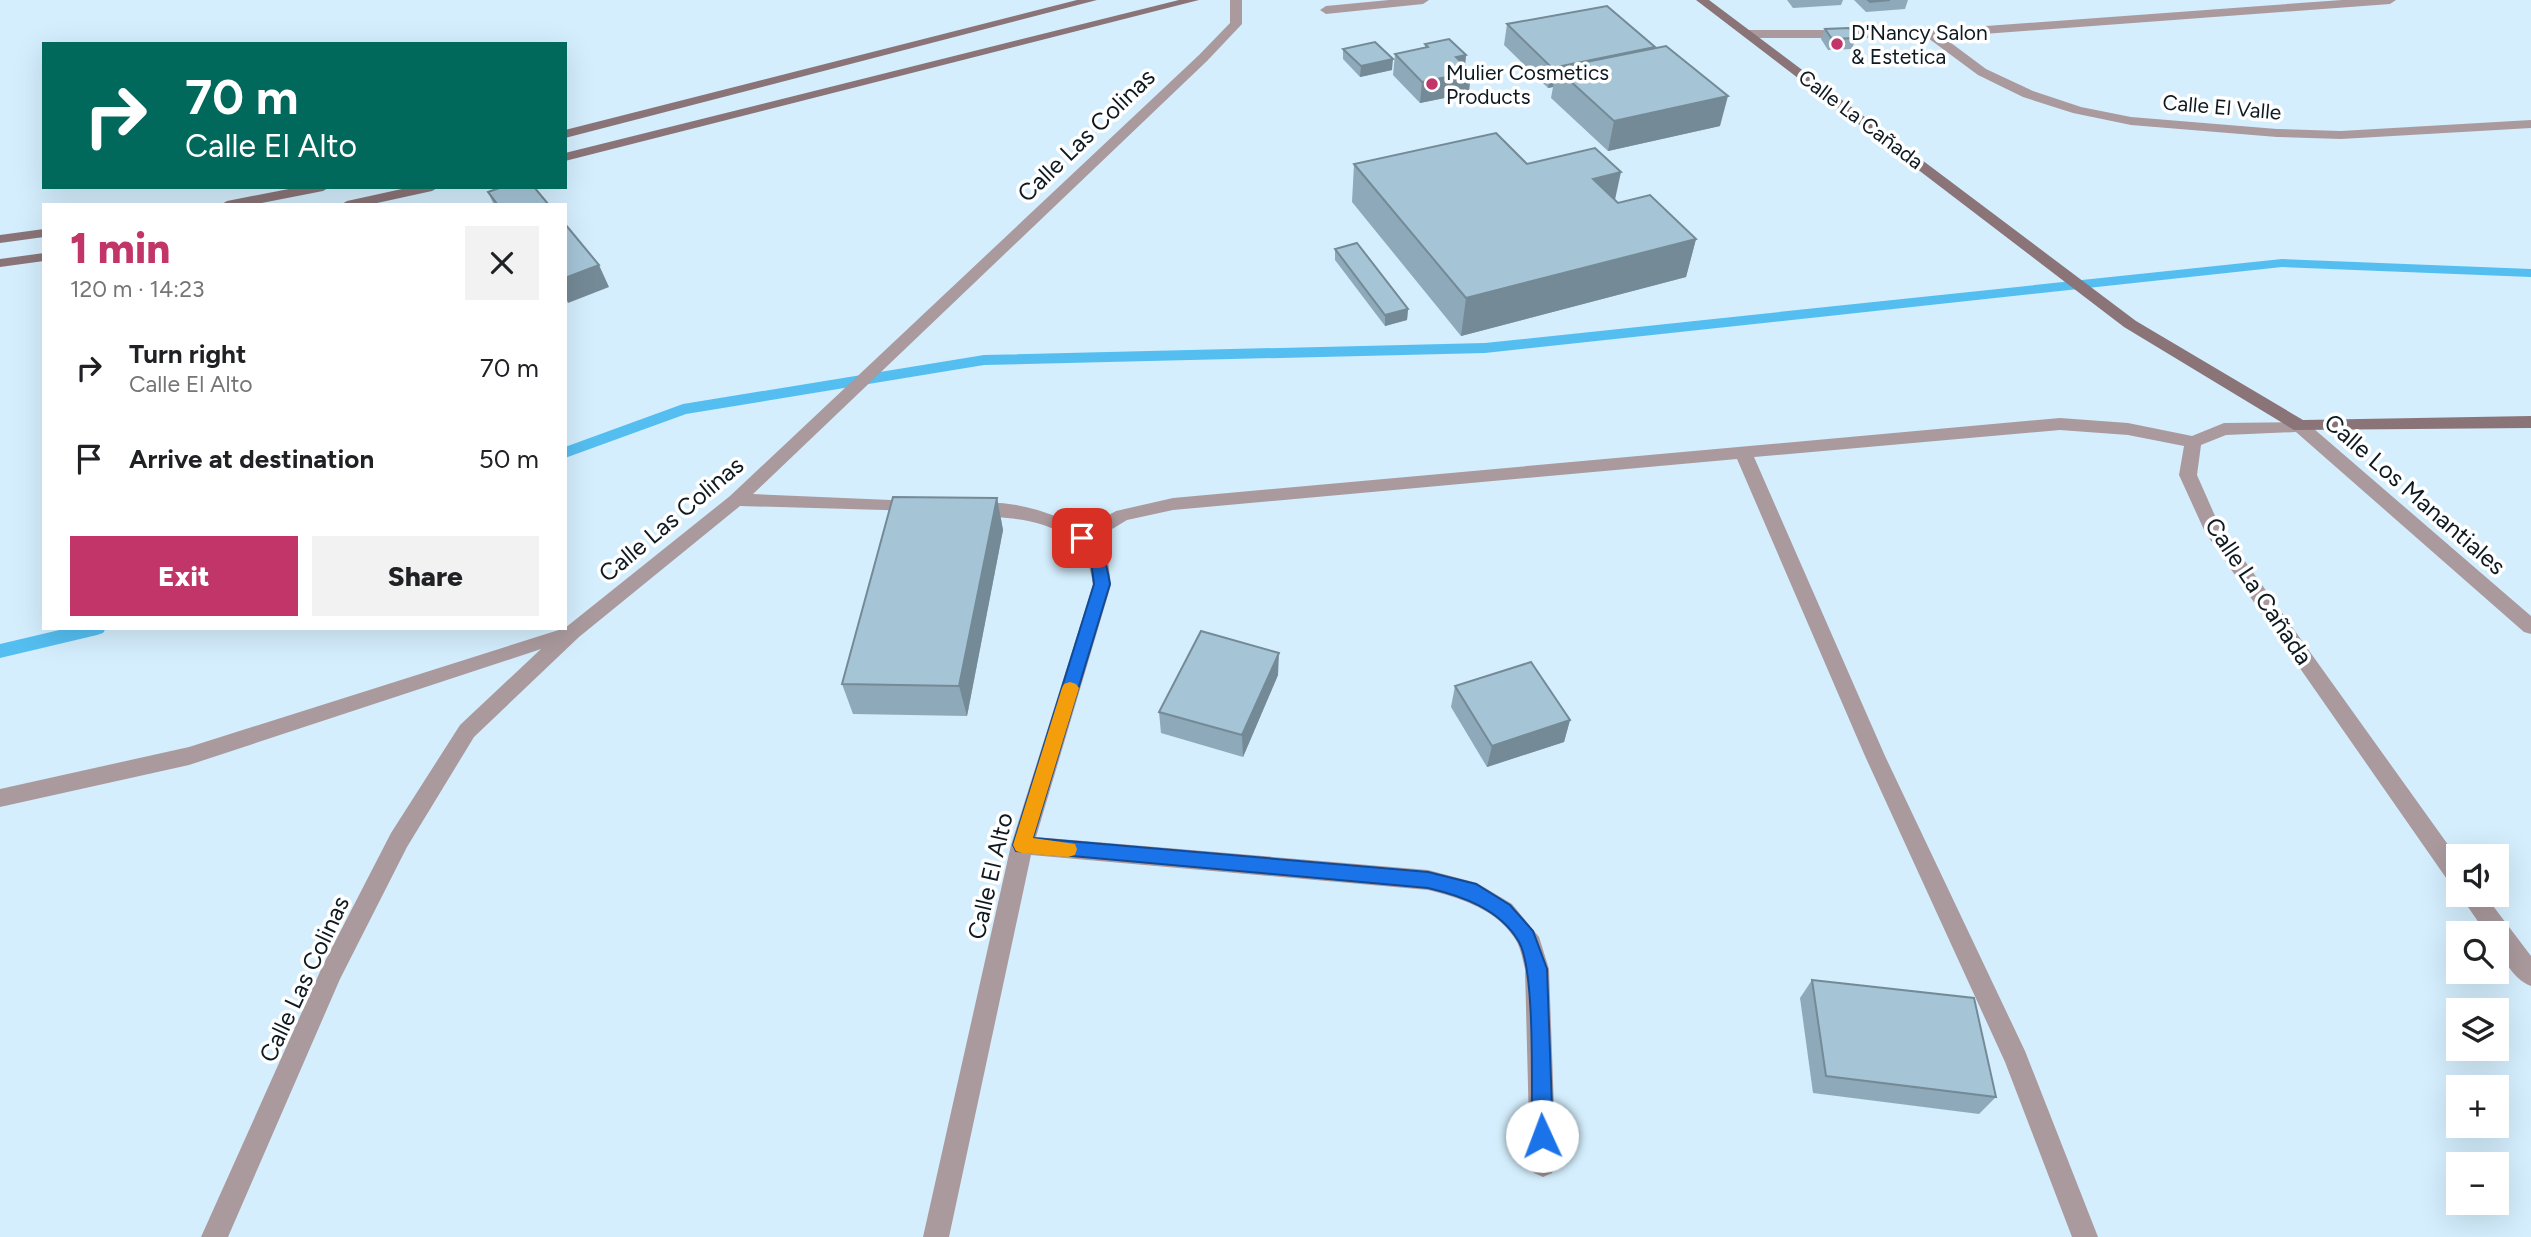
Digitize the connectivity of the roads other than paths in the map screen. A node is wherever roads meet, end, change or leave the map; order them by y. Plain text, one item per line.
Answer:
1 (1091, 0) edge
2 (1193, 0) edge
3 (1236, 0) edge
4 (1423, 0) edge
5 (1702, 0) edge
6 (2390, 0) edge
7 (1326, 10) dead end
8 (1747, 34) junction
9 (1931, 34) junction
10 (2531, 124) edge
11 (567, 133) edge
12 (567, 156) edge
13 (312, 189) edge
14 (423, 189) edge
15 (238, 203) edge
16 (356, 203) edge
17 (42, 233) edge
18 (0, 239) edge
19 (42, 257) edge
20 (0, 263) edge
21 (2531, 422) edge
22 (2300, 426) junction
23 (2193, 442) junction
24 (1743, 452) junction
25 (736, 500) junction
26 (929, 507) edge
27 (956, 508) edge
28 (1082, 538) junction
29 (2531, 627) edge
30 (572, 632) junction
31 (0, 798) edge
32 (1022, 845) junction
33 (2446, 860) edge
34 (2480, 907) edge
35 (2531, 975) edge
36 (1543, 1164) dead end
37 (214, 1237) edge
38 (936, 1237) edge
39 (2085, 1237) edge

1 - 11 main road
2 - 12 main road
3 - 25 street, Calle Las Colinas
4 - 7 street
5 - 8 main road, Calle La Cañada
6 - 9 street
8 - 9 street
8 - 22 main road, Calle La Cañada
9 - 10 street, Calle El Valle
13 - 15 main road
14 - 16 main road
17 - 18 main road
19 - 20 main road
21 - 22 main road
22 - 23 street
22 - 29 street, Calle Los Manantiales
23 - 24 street
23 - 33 street, Calle La Cañada
24 - 28 street
24 - 39 street
25 - 26 street
25 - 30 street, Calle Las Colinas
27 - 28 street
28 - 32 street, Calle El Alto
30 - 31 street
30 - 37 street, Calle Las Colinas
32 - 36 street
32 - 38 street, Calle El Alto
34 - 35 street

